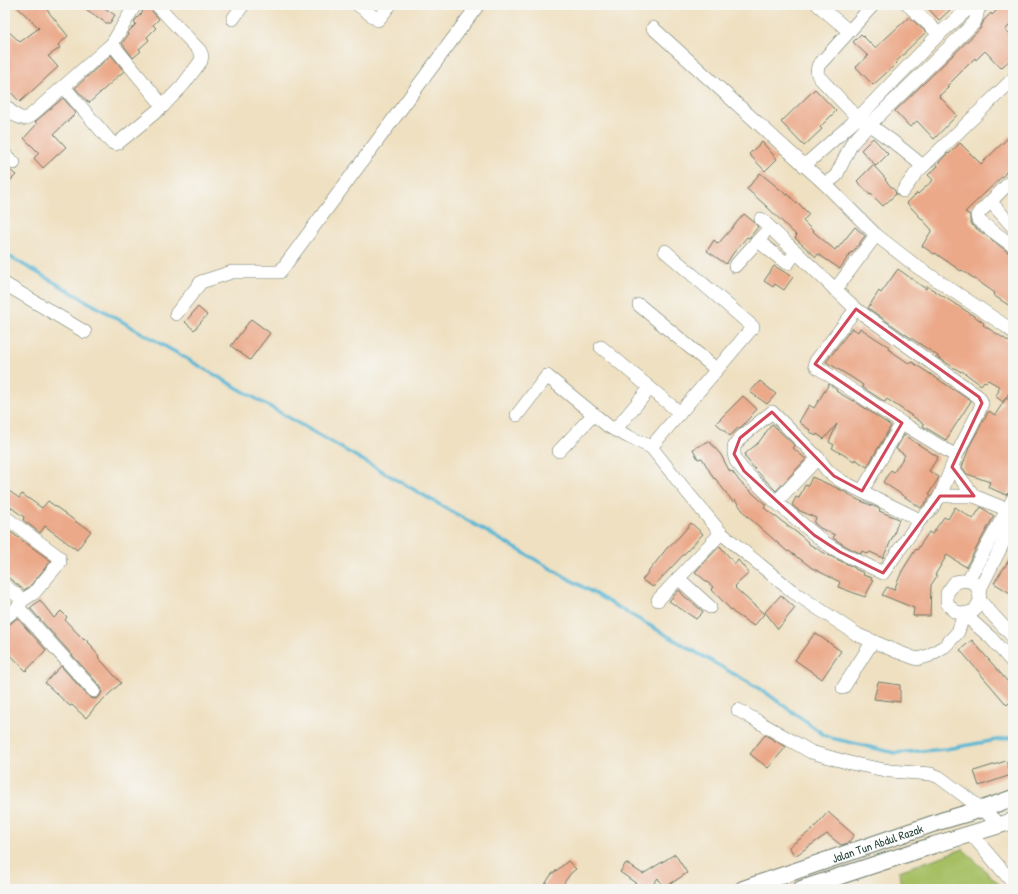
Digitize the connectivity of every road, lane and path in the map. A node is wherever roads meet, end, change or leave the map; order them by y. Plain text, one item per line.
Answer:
1 (135, 5) edge
2 (157, 5) edge
3 (243, 5) edge
4 (358, 5) edge
5 (390, 5) edge
6 (478, 5) edge
7 (818, 5) edge
8 (873, 5) edge
9 (908, 5) edge
10 (980, 7) edge
11 (233, 19) dead end
12 (653, 28) dead end
13 (849, 31) junction
14 (938, 34) junction
15 (112, 44) junction
16 (1013, 78) edge
17 (64, 87) junction
18 (5, 106) edge
19 (163, 106) junction
20 (864, 121) junction
21 (804, 166) junction
22 (923, 166) junction
23 (1013, 179) edge
24 (825, 184) junction
25 (903, 191) dead end
26 (991, 202) junction
27 (1013, 227) edge
28 (876, 235) junction
29 (758, 241) junction
30 (1013, 246) edge
31 (665, 251) dead end
32 (796, 252) junction
33 (735, 266) dead end
34 (5, 284) edge
35 (835, 290) junction
36 (639, 305) dead end
37 (856, 310) junction
38 (176, 314) dead end
39 (85, 332) dead end
40 (1013, 332) edge
41 (601, 347) dead end
42 (716, 369) junction
43 (650, 388) junction
44 (680, 413) junction
45 (594, 414) junction
46 (517, 415) dead end
47 (902, 423) junction
48 (616, 430) junction
49 (651, 447) junction
50 (559, 451) dead end
51 (818, 458) junction
52 (954, 462) junction
53 (862, 491) junction
54 (940, 496) junction
55 (974, 496) junction
56 (776, 502) junction
57 (1011, 507) edge
58 (5, 517) edge
59 (920, 520) junction
60 (1013, 524) edge
61 (721, 533) junction
62 (678, 578) junction
63 (968, 580) junction
64 (5, 586) edge
65 (980, 596) junction
66 (658, 600) dead end
67 (20, 604) junction
68 (710, 607) dead end
69 (964, 614) junction
70 (5, 618) edge
71 (1003, 626) junction
72 (1013, 637) edge
73 (991, 638) junction
74 (873, 641) junction
75 (1010, 654) edge
76 (843, 688) dead end
77 (94, 692) dead end
78 (738, 710) dead end
79 (1013, 798) edge
80 (982, 809) junction
81 (1006, 823) edge
82 (971, 834) junction
83 (1013, 883) edge
84 (743, 889) edge
85 (801, 889) edge

1 - 15 street
2 - 19 street
3 - 11 street
4 - 5 street
6 - 38 street
7 - 13 street
8 - 13 street
9 - 14 street
10 - 14 street
10 - 20 street
12 - 21 street
13 - 20 street
14 - 20 street
15 - 17 street
15 - 19 street
16 - 22 street
17 - 18 street
17 - 19 street
20 - 21 street
20 - 22 street
20 - 24 street
21 - 24 street
22 - 25 street
23 - 26 street
24 - 28 street
26 - 27 street
26 - 30 street
28 - 35 street
28 - 40 street
29 - 32 street
29 - 32 street
29 - 33 street
31 - 42 street
32 - 35 street
34 - 39 street
35 - 37 street
36 - 42 street
37 - 47 street
37 - 52 street
41 - 43 street
42 - 44 street
43 - 44 street
43 - 48 street
44 - 49 street
45 - 46 street
45 - 48 street
45 - 50 street
47 - 52 street
47 - 53 street
48 - 49 street
49 - 61 street
51 - 53 street
51 - 56 street
51 - 56 street
52 - 54 street
52 - 55 street
53 - 59 street
54 - 55 street
54 - 59 street
55 - 57 street
56 - 59 street
57 - 63 street
58 - 67 street
60 - 65 street
61 - 62 street
61 - 74 street
62 - 66 street
62 - 68 street
63 - 65 street
63 - 69 street
64 - 67 street
65 - 69 street
65 - 71 street
67 - 70 street
67 - 77 street
69 - 73 street
69 - 74 street
71 - 72 street
71 - 73 street
73 - 75 street
74 - 76 street
78 - 80 street
79 - 80 main road, Jalan Tun Abdul Razak
80 - 81 street
80 - 84 main road, Jalan Tun Abdul Razak
81 - 82 main road, Jalan Tun Abdul Razak
82 - 83 street
82 - 85 main road, Jalan Tun Abdul Razak

